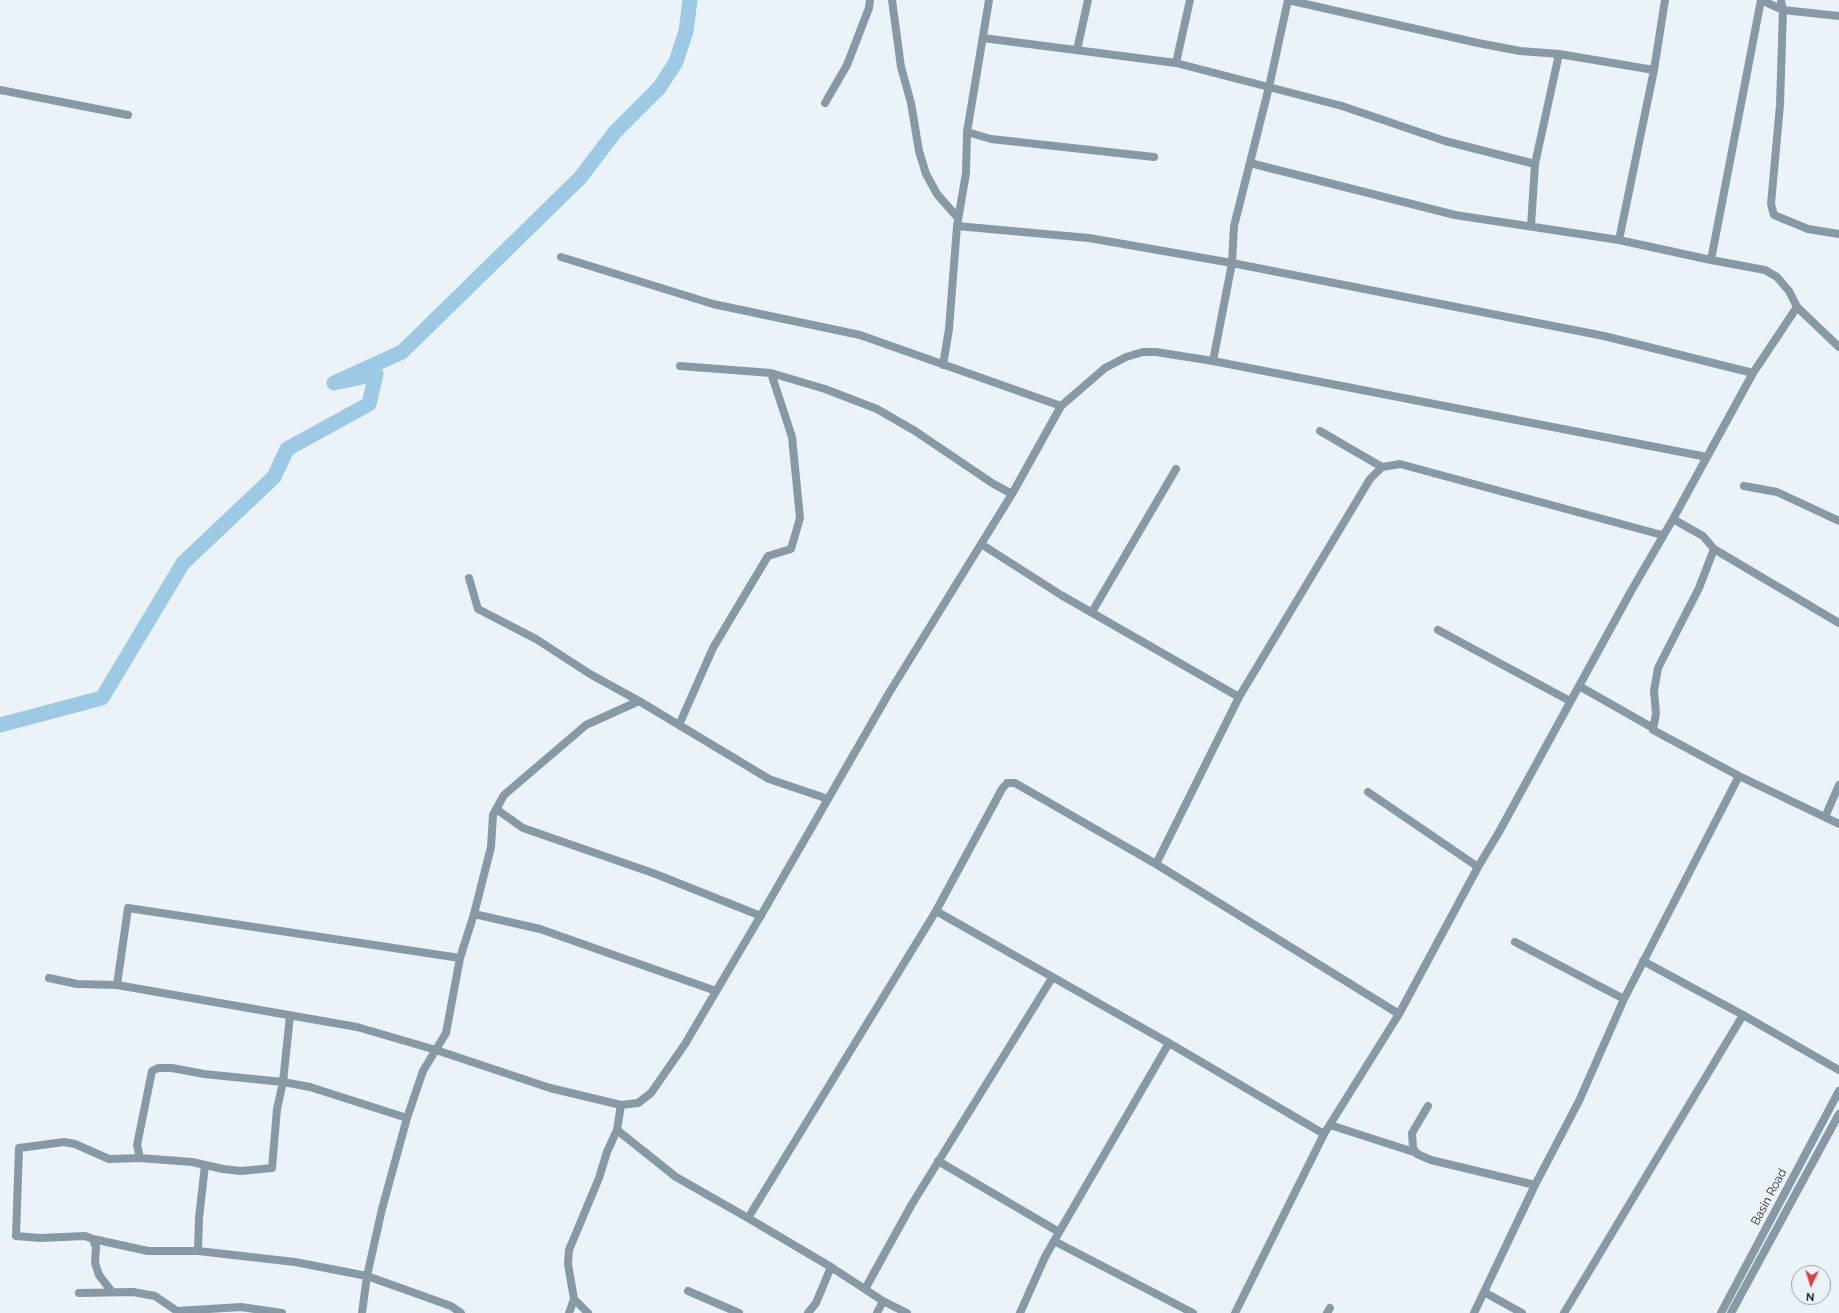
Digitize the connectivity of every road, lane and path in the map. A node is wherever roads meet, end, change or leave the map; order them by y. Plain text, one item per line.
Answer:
1 (870, 0) edge
2 (892, 0) edge
3 (989, 0) edge
4 (1088, 0) edge
5 (1190, 0) edge
6 (1288, 0) edge
7 (1665, 0) edge
8 (1761, 0) edge
9 (1782, 0) edge
10 (1783, 10) junction
11 (1839, 16) edge
12 (983, 38) junction
13 (1077, 50) junction
14 (1559, 54) junction
15 (1176, 63) junction
16 (1654, 70) junction
17 (1269, 87) junction
18 (0, 90) edge
19 (825, 103) dead end
20 (128, 115) dead end
21 (967, 132) junction
22 (1154, 157) dead end
23 (1250, 163) junction
24 (1536, 164) junction
25 (958, 222) junction
26 (1531, 226) junction
27 (1839, 234) edge
28 (1619, 240) junction
29 (561, 257) dead end
30 (1711, 260) junction
31 (1232, 263) junction
32 (1797, 307) junction
33 (1839, 347) edge
34 (1213, 361) junction
35 (680, 366) dead end
36 (943, 366) junction
37 (771, 373) junction
38 (1753, 373) junction
39 (1061, 406) junction
40 (1320, 431) dead end
41 (1707, 456) junction
42 (1382, 467) junction
43 (1176, 469) dead end
44 (1744, 486) dead end
45 (1012, 494) junction
46 (1674, 519) junction
47 (1839, 521) edge
48 (1662, 535) junction
49 (981, 544) junction
50 (1714, 549) junction
51 (469, 578) dead end
52 (1092, 612) junction
53 (1839, 623) edge
54 (1438, 630) dead end
55 (1579, 686) junction
56 (1239, 697) junction
57 (639, 701) junction
58 (1570, 701) junction
59 (679, 725) junction
60 (1653, 728) junction
61 (1739, 776) junction
62 (1839, 785) edge
63 (1368, 792) dead end
64 (828, 798) junction
65 (496, 809) junction
66 (1825, 817) junction
67 (1839, 824) edge
68 (1156, 864) junction
69 (1478, 867) junction
70 (936, 911) junction
71 (474, 914) junction
72 (761, 916) junction
73 (1515, 942) dead end
74 (460, 958) junction
75 (1643, 962) junction
76 (49, 978) dead end
77 (1052, 978) junction
78 (117, 985) junction
79 (716, 991) junction
80 (1624, 999) junction
81 (1399, 1014) junction
82 (1743, 1015) junction
83 (290, 1016) junction
84 (1169, 1043) junction
85 (436, 1050) junction
86 (1839, 1070) edge
87 (283, 1082) junction
88 (1839, 1092) edge
89 (621, 1105) junction
90 (1428, 1106) dead end
91 (1839, 1114) edge
92 (407, 1118) junction
93 (1330, 1125) junction
94 (617, 1130) junction
95 (1324, 1134) junction
96 (1417, 1154) junction
97 (140, 1158) junction
98 (938, 1161) junction
99 (206, 1165) junction
100 (1535, 1185) junction
101 (748, 1218) junction
102 (1059, 1232) junction
103 (93, 1239) junction
104 (1054, 1241) junction
105 (198, 1251) junction
106 (831, 1267) junction
107 (367, 1276) junction
108 (1740, 1276) junction
109 (1749, 1280) junction
110 (865, 1289) junction
111 (688, 1291) dead end
112 (112, 1292) junction
113 (1484, 1292) junction
114 (79, 1293) dead end
115 (574, 1299) junction
116 (883, 1301) junction
117 (282, 1313) edge
118 (362, 1313) edge
119 (461, 1313) edge
120 (569, 1313) edge
121 (588, 1313) edge
122 (739, 1313) edge
123 (808, 1313) edge
124 (877, 1313) edge
125 (907, 1313) edge
126 (1020, 1313) edge
127 (1193, 1313) edge
128 (1236, 1313) edge
129 (1474, 1313) edge
130 (1522, 1313) edge
131 (1564, 1313) edge
132 (1721, 1313) edge
133 (1731, 1313) edge

1 - 19 street
2 - 25 street
3 - 12 street
4 - 13 street
5 - 15 street
6 - 14 street
6 - 17 street
7 - 16 street
8 - 10 street
8 - 30 street
9 - 10 street
10 - 11 street
10 - 27 street
12 - 13 street
12 - 21 street
13 - 15 street
14 - 16 street
14 - 24 street
15 - 17 street
16 - 28 street
17 - 23 street
17 - 24 street
18 - 20 street
21 - 22 street
21 - 25 street
23 - 26 street
23 - 31 street
24 - 26 street
25 - 31 street
25 - 36 street
26 - 28 street
28 - 30 street
29 - 36 street
30 - 32 street
31 - 34 street
31 - 38 street
32 - 33 street
32 - 38 street
34 - 39 street
34 - 41 street
35 - 37 street
36 - 39 street
37 - 45 street
37 - 59 street
38 - 41 street
39 - 45 street
40 - 42 street
41 - 46 street
42 - 48 street
42 - 56 street
43 - 52 street
44 - 47 street
45 - 49 street
46 - 48 street
46 - 50 street
48 - 55 street
49 - 52 street
49 - 64 street
50 - 53 street
50 - 60 street
51 - 57 street
52 - 56 street
54 - 58 street
55 - 58 street
55 - 60 street
56 - 68 street
57 - 59 street
57 - 65 street
58 - 69 street
59 - 64 street
60 - 61 street
61 - 66 street
61 - 75 street
62 - 66 street
63 - 69 street
64 - 72 street
65 - 71 street
65 - 72 street
66 - 67 street
68 - 70 street
68 - 81 street
69 - 81 street
70 - 77 street
70 - 101 street
71 - 74 street
71 - 79 street
72 - 79 street
73 - 80 street
74 - 78 street
74 - 85 street
75 - 80 street
75 - 82 street
76 - 78 street
77 - 84 street
77 - 98 street
78 - 83 street
79 - 89 street
80 - 100 street
81 - 93 street
82 - 86 street
82 - 131 street
83 - 85 street
83 - 87 street
84 - 95 street
84 - 102 street
85 - 89 street
85 - 92 street
87 - 92 street
87 - 97 street
87 - 99 street
88 - 108 street, Basin Road
89 - 94 street
90 - 96 street
91 - 109 street, Basin Road
92 - 107 street
93 - 95 street
93 - 96 street
94 - 101 street
94 - 115 street
95 - 128 street
96 - 100 street
97 - 99 street
97 - 103 street
98 - 102 street
98 - 110 street
99 - 105 street
100 - 113 street
101 - 106 street
102 - 104 street
103 - 105 street
103 - 112 street
104 - 126 street
104 - 127 street
105 - 107 street
106 - 110 street
106 - 123 street
107 - 118 street
107 - 119 street
108 - 109 street
108 - 132 street, Basin Road
109 - 133 street, Basin Road
110 - 116 street
111 - 122 street
112 - 114 street
112 - 117 street
113 - 129 street
113 - 130 street
115 - 120 street
115 - 121 street
116 - 124 street
116 - 125 street

